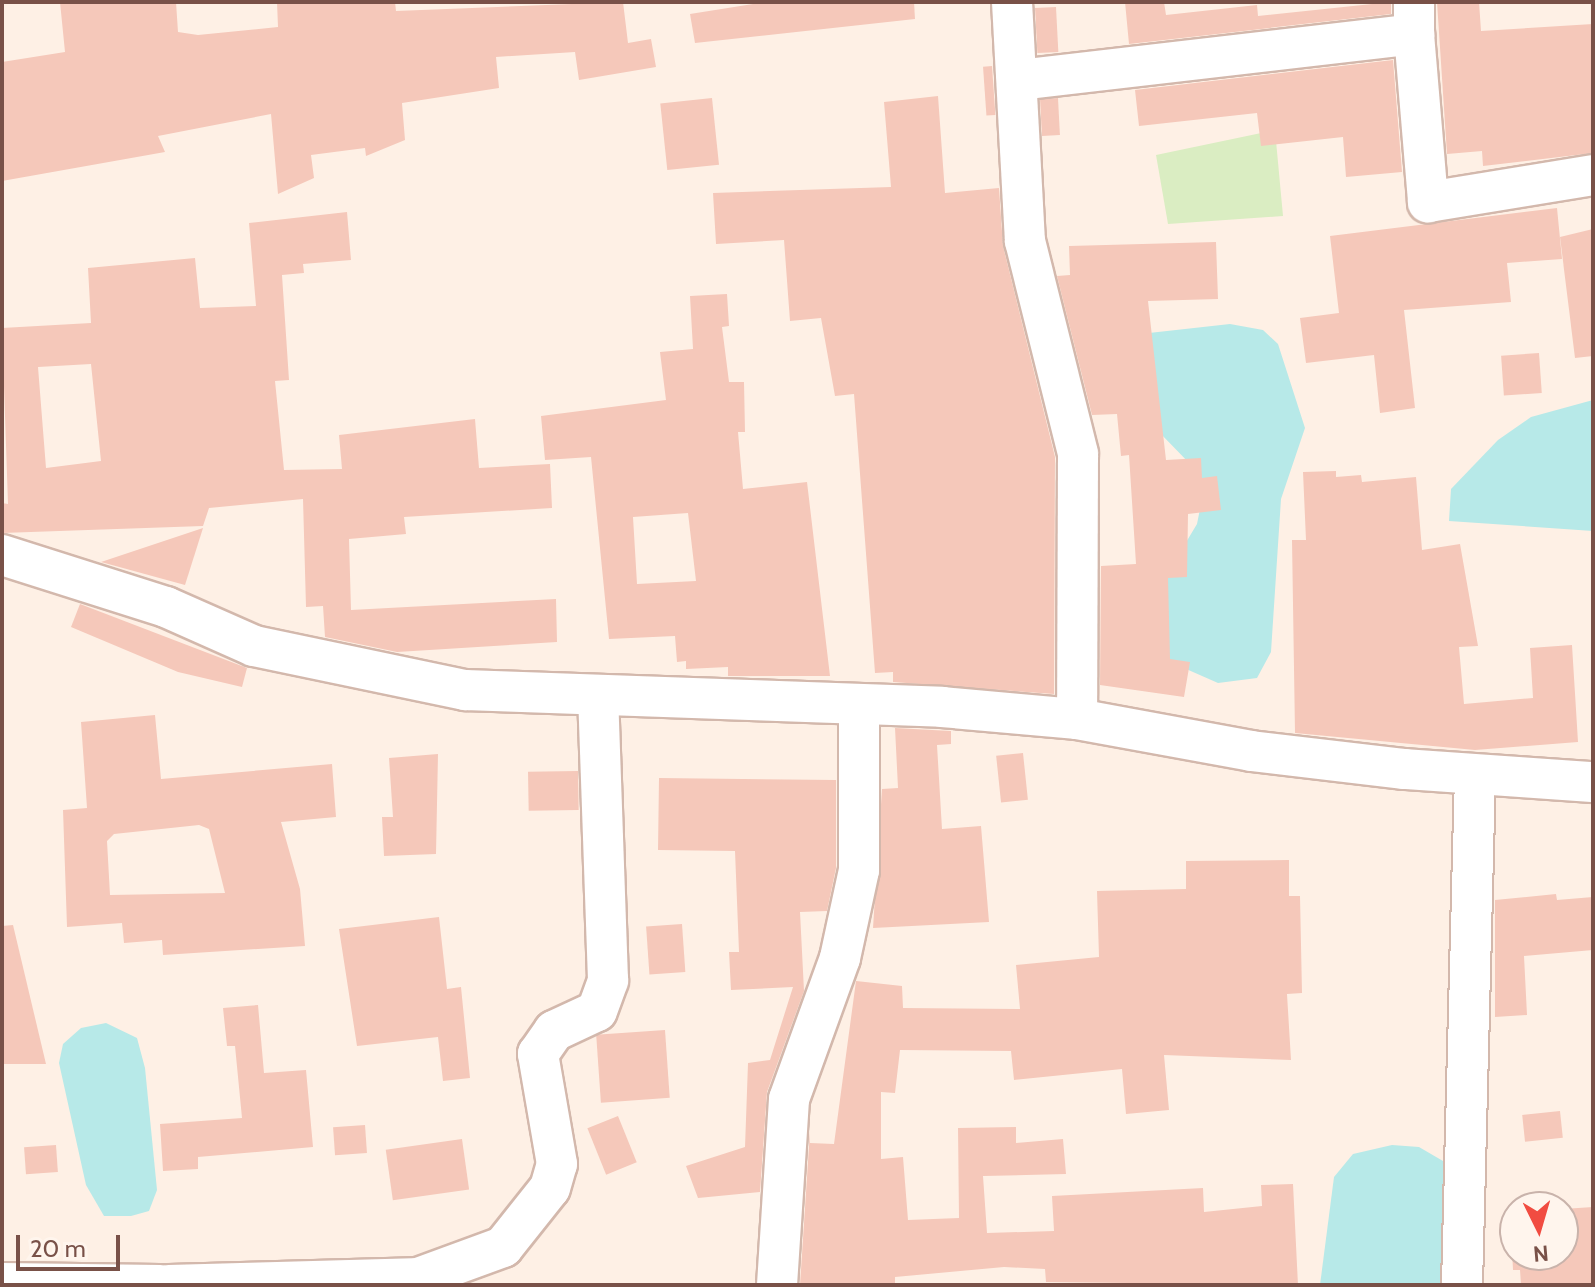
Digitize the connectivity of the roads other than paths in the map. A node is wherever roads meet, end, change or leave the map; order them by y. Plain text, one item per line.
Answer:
1 (1012, 2) edge
2 (1414, 18) edge
3 (1018, 80) junction
4 (1593, 175) edge
5 (2, 555) edge
6 (598, 697) junction
7 (859, 705) junction
8 (1077, 719) junction
9 (1475, 776) junction
10 (1593, 782) edge
11 (406, 1282) edge
12 (2, 1283) edge
13 (160, 1285) edge
14 (169, 1285) edge
15 (777, 1285) edge
16 (1462, 1285) edge

1 - 3 street
2 - 3 street
2 - 4 street
3 - 8 street
5 - 6 street
6 - 7 street
6 - 11 street
7 - 8 street
7 - 15 street
8 - 9 street
9 - 10 street
9 - 16 street
11 - 14 street
12 - 13 street

